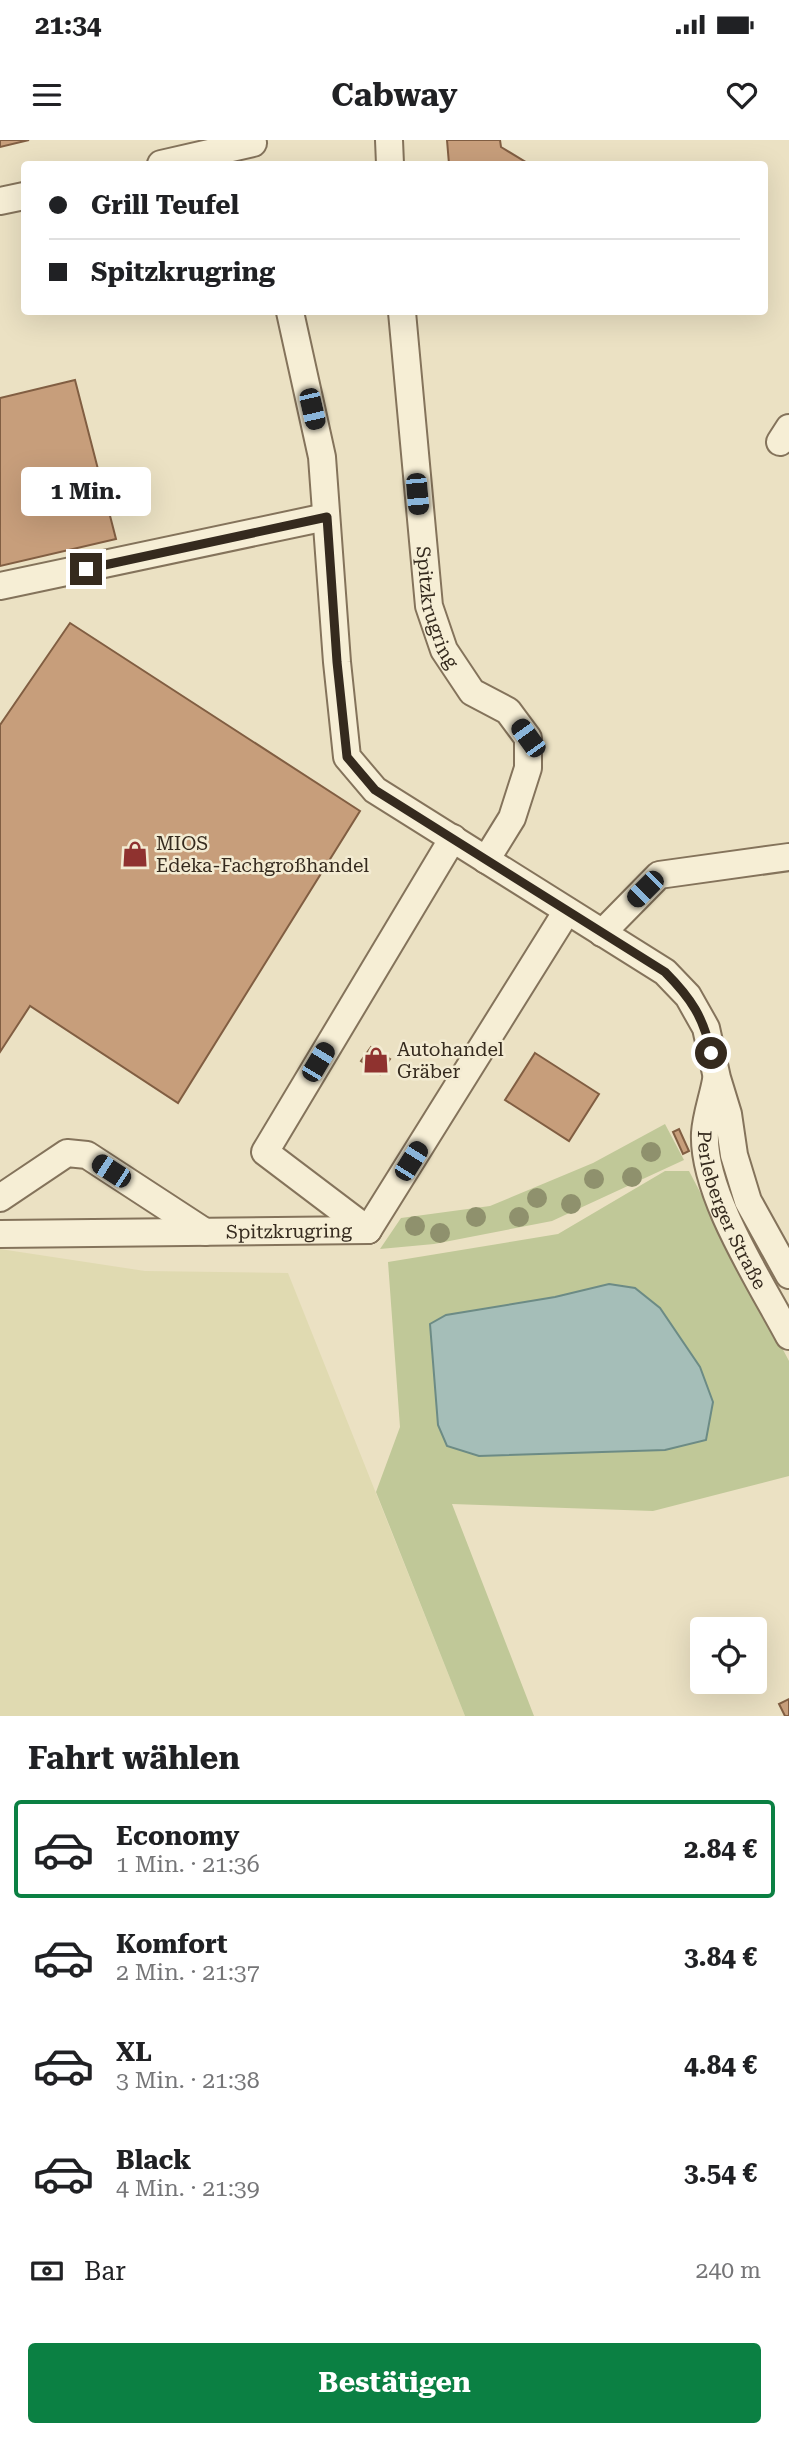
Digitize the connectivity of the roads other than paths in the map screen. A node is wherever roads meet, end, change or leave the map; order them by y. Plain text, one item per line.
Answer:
1 (388, 140) edge
2 (254, 149) edge
3 (180, 161) edge
4 (390, 161) edge
5 (21, 197) edge
6 (0, 201) edge
7 (291, 315) edge
8 (402, 315) edge
9 (327, 517) junction
10 (0, 586) edge
11 (453, 838) junction
12 (789, 857) edge
13 (486, 860) junction
14 (567, 911) junction
15 (602, 933) junction
16 (717, 1078) junction
17 (0, 1198) edge
18 (368, 1230) junction
19 (205, 1232) junction
20 (0, 1234) edge
21 (789, 1275) edge
22 (789, 1336) edge

1 - 4 street
2 - 3 street
5 - 6 street
7 - 9 street
8 - 13 street, Spitzkrugring
9 - 10 street
9 - 11 street
11 - 13 street
11 - 18 street
12 - 15 street
13 - 14 street
14 - 15 street
14 - 18 street, Spitzkrugring
15 - 16 street
16 - 21 street, Perleberger Straße
16 - 22 street, Perleberger Straße
17 - 19 street
18 - 19 street, Spitzkrugring
19 - 20 street, Spitzkrugring

